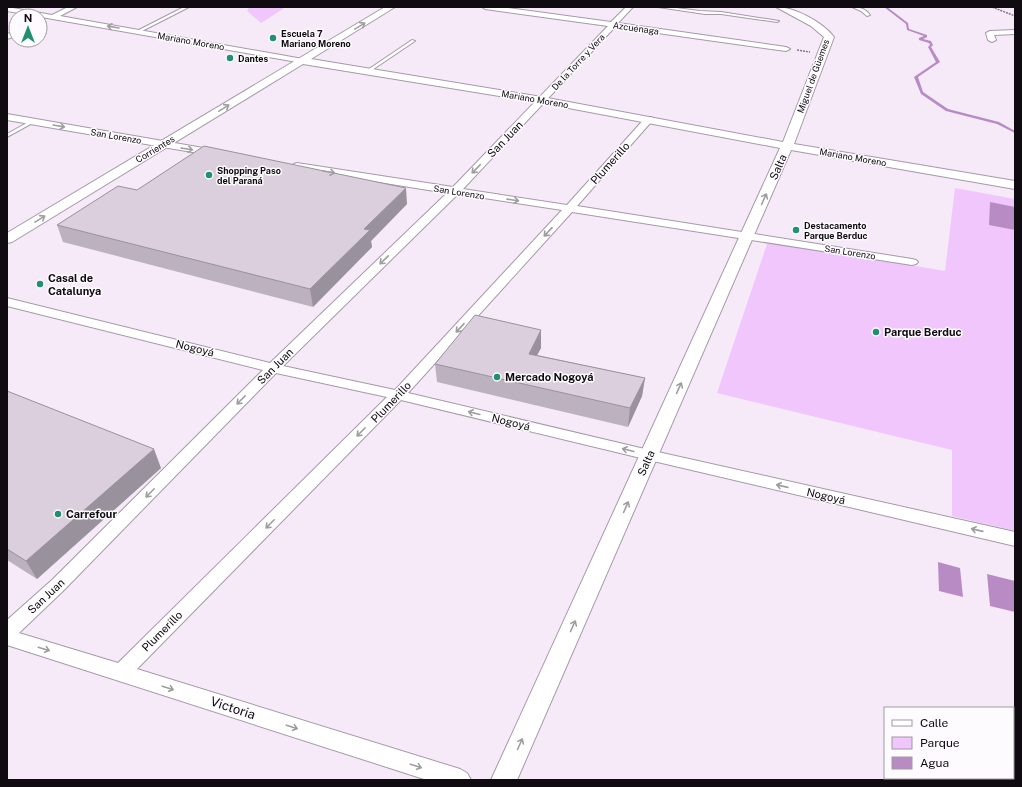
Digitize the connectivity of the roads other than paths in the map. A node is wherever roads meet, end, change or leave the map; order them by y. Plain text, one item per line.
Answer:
1 (74, 7) edge
2 (187, 7) edge
3 (391, 7) edge
4 (485, 7) edge
5 (630, 7) edge
6 (660, 7) edge
7 (780, 7) edge
8 (854, 7) edge
9 (7, 8) edge
10 (701, 12) junction
11 (868, 15) dead end
12 (54, 16) junction
13 (733, 16) dead end
14 (48, 19) edge
15 (777, 21) dead end
16 (612, 25) junction
17 (137, 32) junction
18 (1015, 32) edge
19 (992, 40) dead end
20 (413, 41) dead end
21 (786, 49) road end
22 (303, 61) junction
23 (368, 71) junction
24 (542, 100) junction
25 (7, 117) edge
26 (649, 119) junction
27 (34, 121) junction
28 (7, 136) edge
29 (163, 145) junction
30 (787, 146) junction
31 (226, 155) edge
32 (289, 165) edge
33 (1015, 185) edge
34 (454, 192) junction
35 (569, 209) junction
36 (748, 235) junction
37 (7, 239) edge
38 (912, 262) dead end
39 (7, 302) edge
40 (273, 368) junction
41 (398, 395) junction
42 (649, 455) junction
43 (1015, 539) edge
44 (7, 632) edge
45 (7, 637) edge
46 (121, 673) junction
47 (460, 780) edge
48 (504, 780) edge

1 - 12 street
2 - 17 lane
22 -> 3 street, Corrientes
4 - 16 street, Azcuénaga
5 - 16 street, De la Torre y Vera
6 - 10 lane
7 - 30 street, Miguel de Güemes
8 - 11 lane
9 - 12 street, Mariano Moreno
10 - 13 lane
10 - 15 lane
12 - 14 street
17 -> 12 street, Mariano Moreno
16 - 21 street, Azcuénaga
16 - 24 street, De la Torre y Vera
17 - 22 street, Mariano Moreno
18 - 19 street
20 - 23 lane
22 - 23 street, Mariano Moreno
29 -> 22 street, Corrientes
23 - 24 street, Mariano Moreno
24 - 26 street, Mariano Moreno
24 -> 34 street, San Juan
25 - 27 street, San Lorenzo
26 - 30 street, Mariano Moreno
26 - 35 street, Plumerillo
27 - 28 lane
27 -> 29 street, San Lorenzo
29 -> 31 street, San Lorenzo
37 -> 29 street, Corrientes
30 - 33 street, Mariano Moreno
36 -> 30 street, Salta
32 -> 34 street, San Lorenzo
34 -> 35 street, San Lorenzo
34 -> 40 street, San Juan
35 - 36 street, San Lorenzo
35 -> 41 street, Plumerillo
36 - 38 street, San Lorenzo
42 -> 36 street, Salta
39 - 40 street, Nogoyá
40 - 41 street, Nogoyá
40 -> 44 street, San Juan
42 -> 41 street, Nogoyá
41 -> 46 street, Plumerillo
43 -> 42 street, Nogoyá
48 -> 42 street, Salta
45 -> 46 street, Victoria
46 -> 47 street, Victoria

